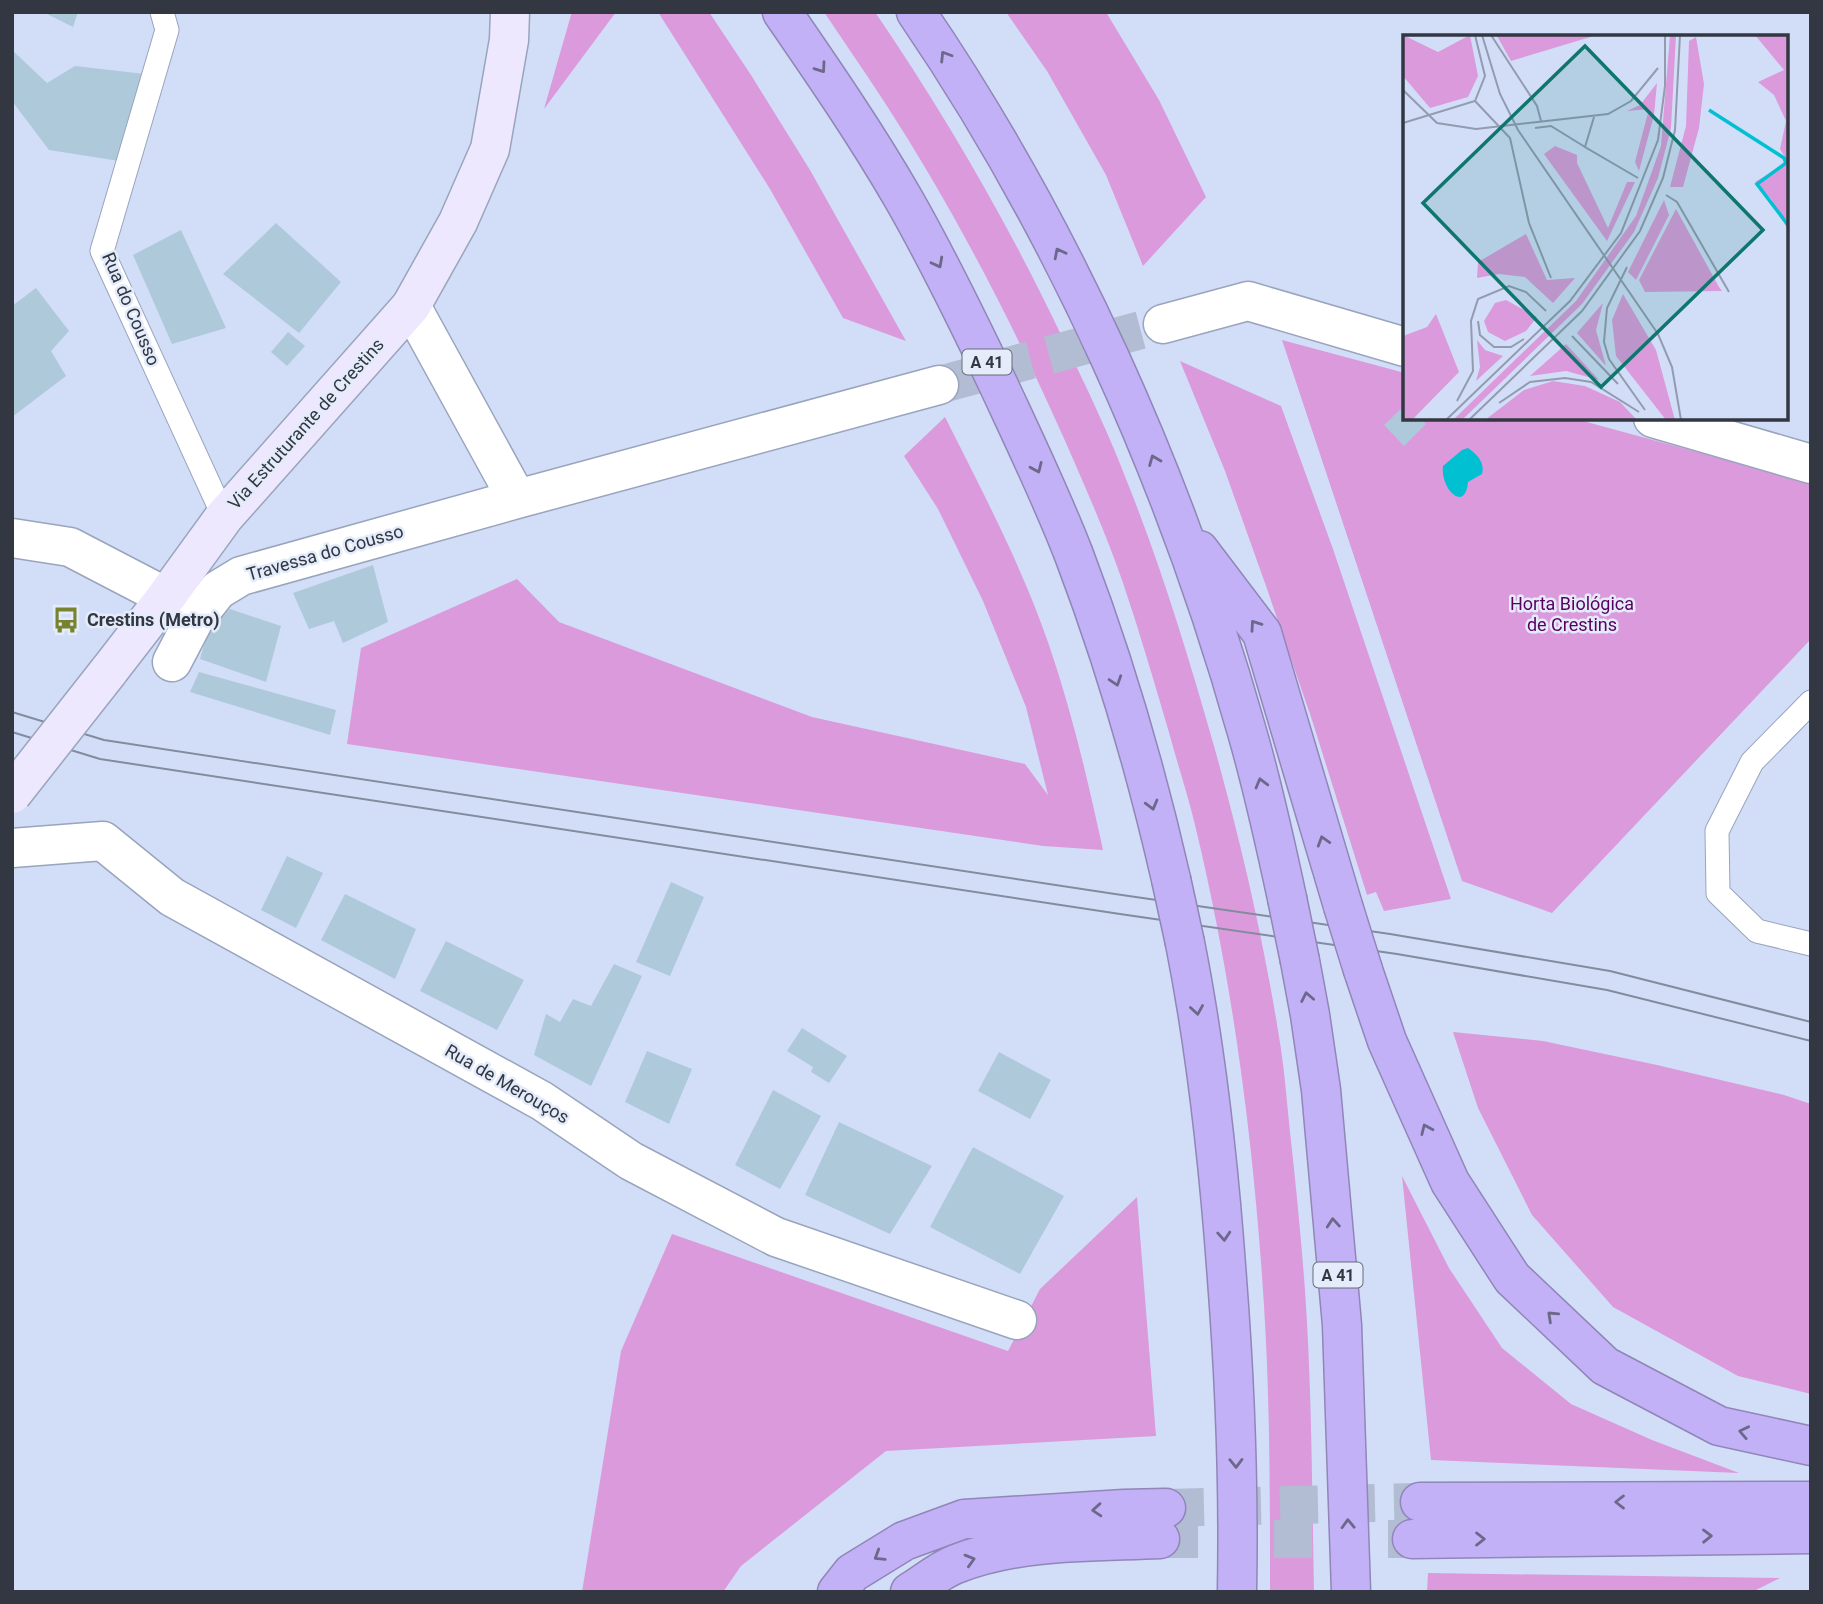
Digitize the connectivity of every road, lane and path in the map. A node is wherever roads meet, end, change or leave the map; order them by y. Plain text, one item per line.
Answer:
1 (162, 12) edge
2 (510, 12) edge
3 (782, 12) edge
4 (916, 12) edge
5 (411, 306) junction
6 (1163, 324) tunnel mouth
7 (1403, 345) edge
8 (939, 385) tunnel mouth
9 (1660, 420) edge
10 (1811, 464) edge
11 (517, 499) junction
12 (224, 517) junction
13 (1179, 523) junction
14 (12, 538) edge
15 (166, 597) junction
16 (172, 662) dead end
17 (1811, 702) edge
18 (12, 794) edge
19 (12, 848) edge
20 (1811, 944) edge
21 (1017, 1320) dead end
22 (1811, 1446) edge
23 (1811, 1501) edge
24 (1420, 1502) tunnel mouth
25 (1811, 1534) edge
26 (1412, 1539) tunnel mouth
27 (1234, 1583) edge
28 (837, 1592) edge
29 (910, 1592) edge
30 (1351, 1592) edge

1 - 12 lane, Rua do Cousso
2 - 5 main road, Via Estruturante de Crestins
3 -> 27 highway, A 41, bridge
13 -> 4 highway, A 41
5 - 11 street
5 - 12 main road, Via Estruturante de Crestins
6 - 7 street
8 - 11 street, Travessa do Cousso
9 - 10 street
11 - 16 street, Travessa do Cousso
12 - 15 main road, Via Estruturante de Crestins
22 -> 13 highway, bridge
30 -> 13 highway, A 41, bridge
14 - 15 street
15 - 18 main road, Via Estruturante de Crestins, bridge
17 - 20 lane
19 - 21 street, Rua de Merouços
23 -> 24 highway
26 -> 25 highway
29 -> 28 highway

